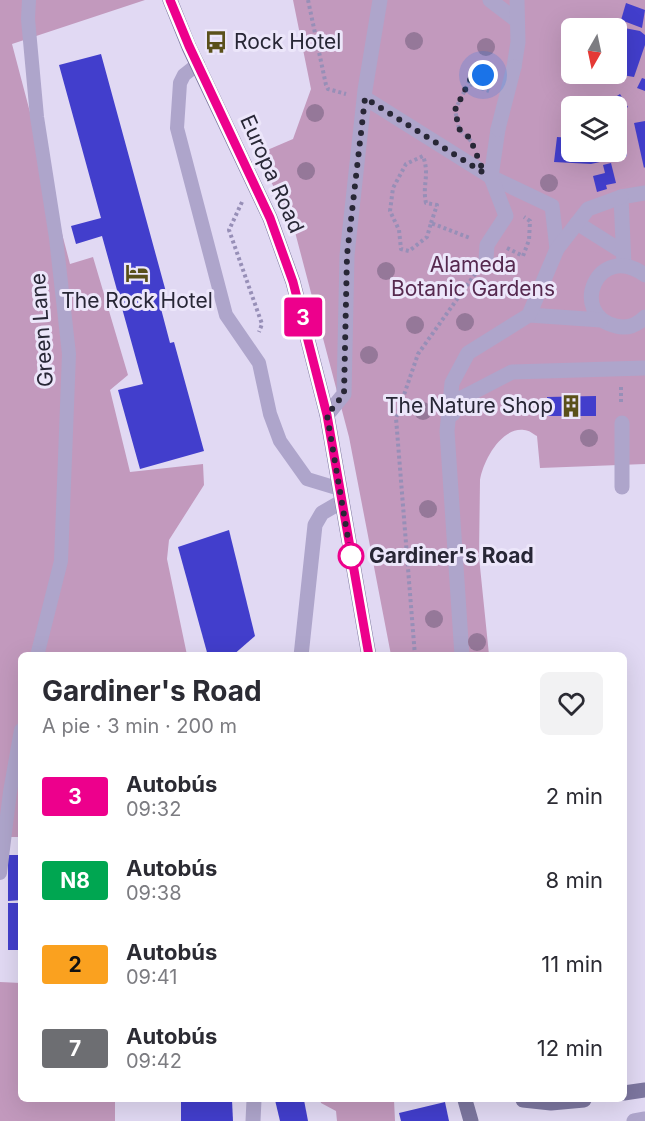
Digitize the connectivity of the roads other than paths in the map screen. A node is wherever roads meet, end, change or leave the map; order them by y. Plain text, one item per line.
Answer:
1 (29, 0) edge
2 (170, 0) edge
3 (380, 0) edge
4 (490, 0) edge
5 (517, 0) edge
6 (516, 20) junction
7 (198, 64) junction
8 (365, 98) junction
9 (488, 175) junction
10 (645, 193) edge
11 (621, 197) junction
12 (577, 223) junction
13 (556, 249) junction
14 (487, 253) road end
15 (623, 259) junction
16 (645, 275) edge
17 (529, 315) junction
18 (645, 317) edge
19 (602, 320) junction
20 (645, 368) edge
21 (327, 415) junction
22 (622, 423) road end
23 (447, 431) junction
24 (622, 487) dead end
25 (340, 496) junction
26 (38, 652) edge
27 (302, 652) edge
28 (368, 652) edge
29 (462, 652) edge
30 (18, 747) edge
31 (0, 873) edge
32 (645, 1089) edge
33 (627, 1092) edge
34 (254, 1102) edge
35 (466, 1102) edge
36 (542, 1102) edge
37 (562, 1102) edge
38 (645, 1119) edge
39 (254, 1121) edge
40 (471, 1121) edge
41 (634, 1121) edge

1 - 26 lane, Green Lane
2 - 7 main road, Europa Road
3 - 8 street
4 - 6 street
5 - 6 street
6 - 9 street, bridge
7 - 21 main road, Europa Road
7 - 25 lane
8 - 9 street
8 - 21 street
9 - 13 street
9 - 14 street
10 - 11 street
11 - 12 street
11 - 15 street
12 - 13 street
12 - 15 street
13 - 17 street
15 - 16 street
15 - 19 street
17 - 19 street
17 - 23 street
18 - 19 street
20 - 23 street
21 - 25 main road, Europa Road
22 - 24 street
23 - 29 street
25 - 27 street
25 - 28 main road, Europa Road
30 - 31 lane
32 - 33 main road
34 - 39 street
35 - 40 main road
36 - 37 main road
38 - 41 street

